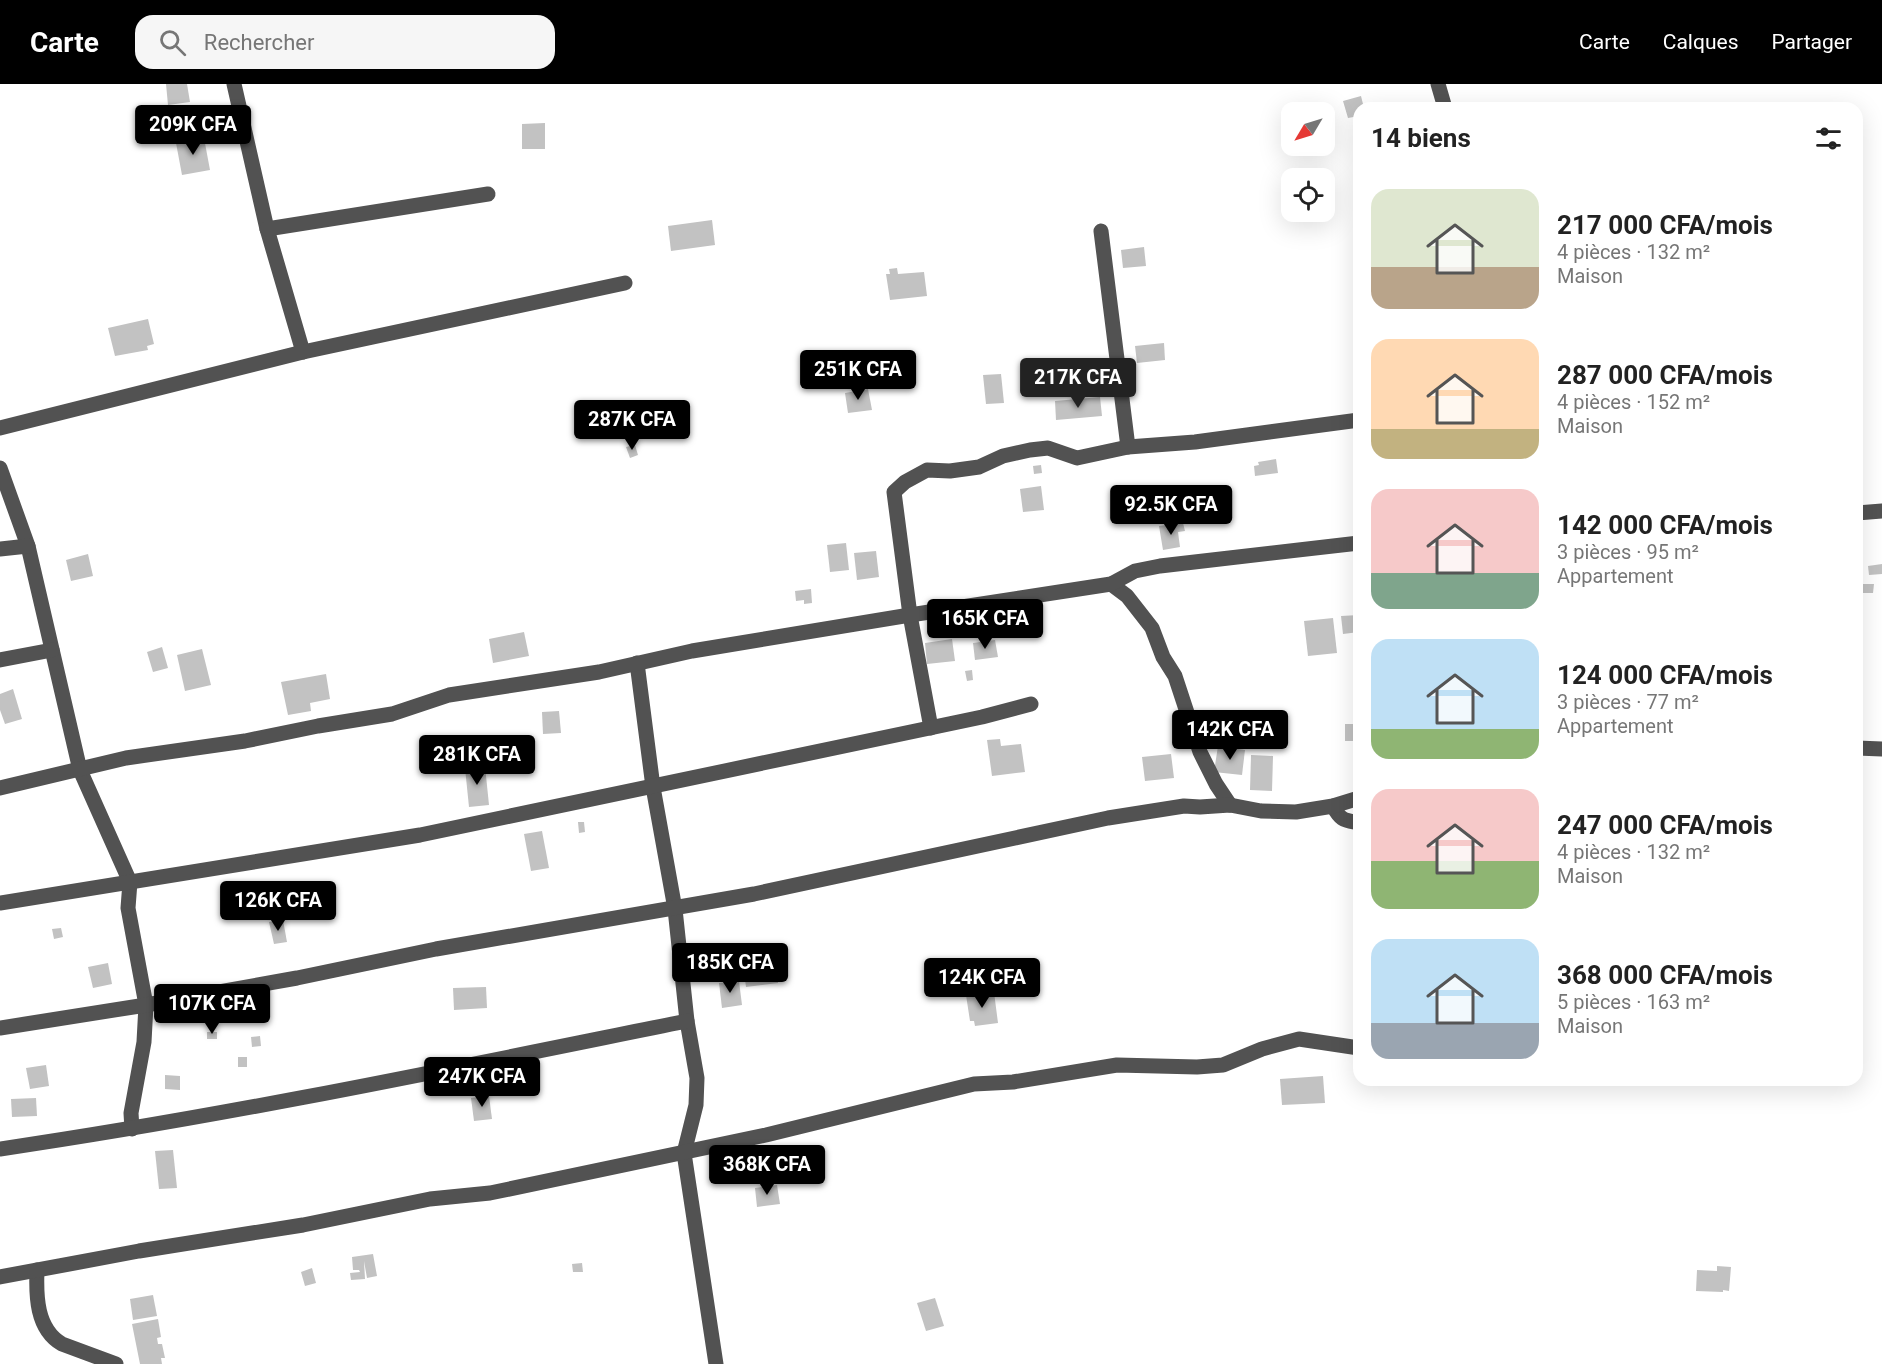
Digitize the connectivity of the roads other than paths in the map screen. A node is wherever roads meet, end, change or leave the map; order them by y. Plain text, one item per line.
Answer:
1 (234, 84) edge
2 (1438, 84) edge
3 (1443, 102) edge
4 (488, 194) dead end
5 (267, 229) junction
6 (1101, 231) dead end
7 (625, 283) dead end
8 (303, 352) junction
9 (1353, 421) edge
10 (0, 428) edge
11 (1128, 447) junction
12 (0, 468) edge
13 (1882, 511) edge
14 (1863, 513) edge
15 (1353, 544) edge
16 (27, 546) junction
17 (0, 549) edge
18 (1111, 584) junction
19 (909, 615) junction
20 (52, 650) junction
21 (0, 660) edge
22 (637, 663) junction
23 (1031, 704) dead end
24 (931, 728) junction
25 (1863, 748) edge
26 (1882, 749) edge
27 (80, 770) junction
28 (653, 787) junction
29 (0, 788) edge
30 (1353, 800) edge
31 (1230, 805) junction
32 (1333, 806) junction
33 (1353, 822) edge
34 (130, 882) junction
35 (0, 903) edge
36 (675, 909) junction
37 (146, 1005) junction
38 (687, 1021) junction
39 (0, 1028) edge
40 (1353, 1047) edge
41 (132, 1130) junction
42 (0, 1149) edge
43 (684, 1153) junction
44 (37, 1270) junction
45 (0, 1277) edge
46 (116, 1364) edge
47 (717, 1364) edge

1 - 5 street
2 - 3 street
4 - 5 street
5 - 8 street
6 - 11 street
7 - 8 street
8 - 10 street
9 - 11 street
11 - 19 street
12 - 16 street
13 - 14 street
15 - 18 street
16 - 17 street
16 - 20 street
18 - 19 street
18 - 31 street
19 - 22 street
19 - 24 street
20 - 21 street
20 - 27 street
22 - 27 street
22 - 28 street
23 - 24 street
24 - 28 street
25 - 26 street
27 - 29 street
27 - 34 street
28 - 34 street
28 - 36 street
30 - 32 street
31 - 32 street
31 - 36 street
32 - 33 street
34 - 35 street
34 - 37 street
36 - 37 street
36 - 38 street
37 - 39 street
37 - 41 street
38 - 41 street
38 - 43 street
40 - 43 street
41 - 42 street
43 - 44 street
43 - 47 street
44 - 45 street
44 - 46 street

